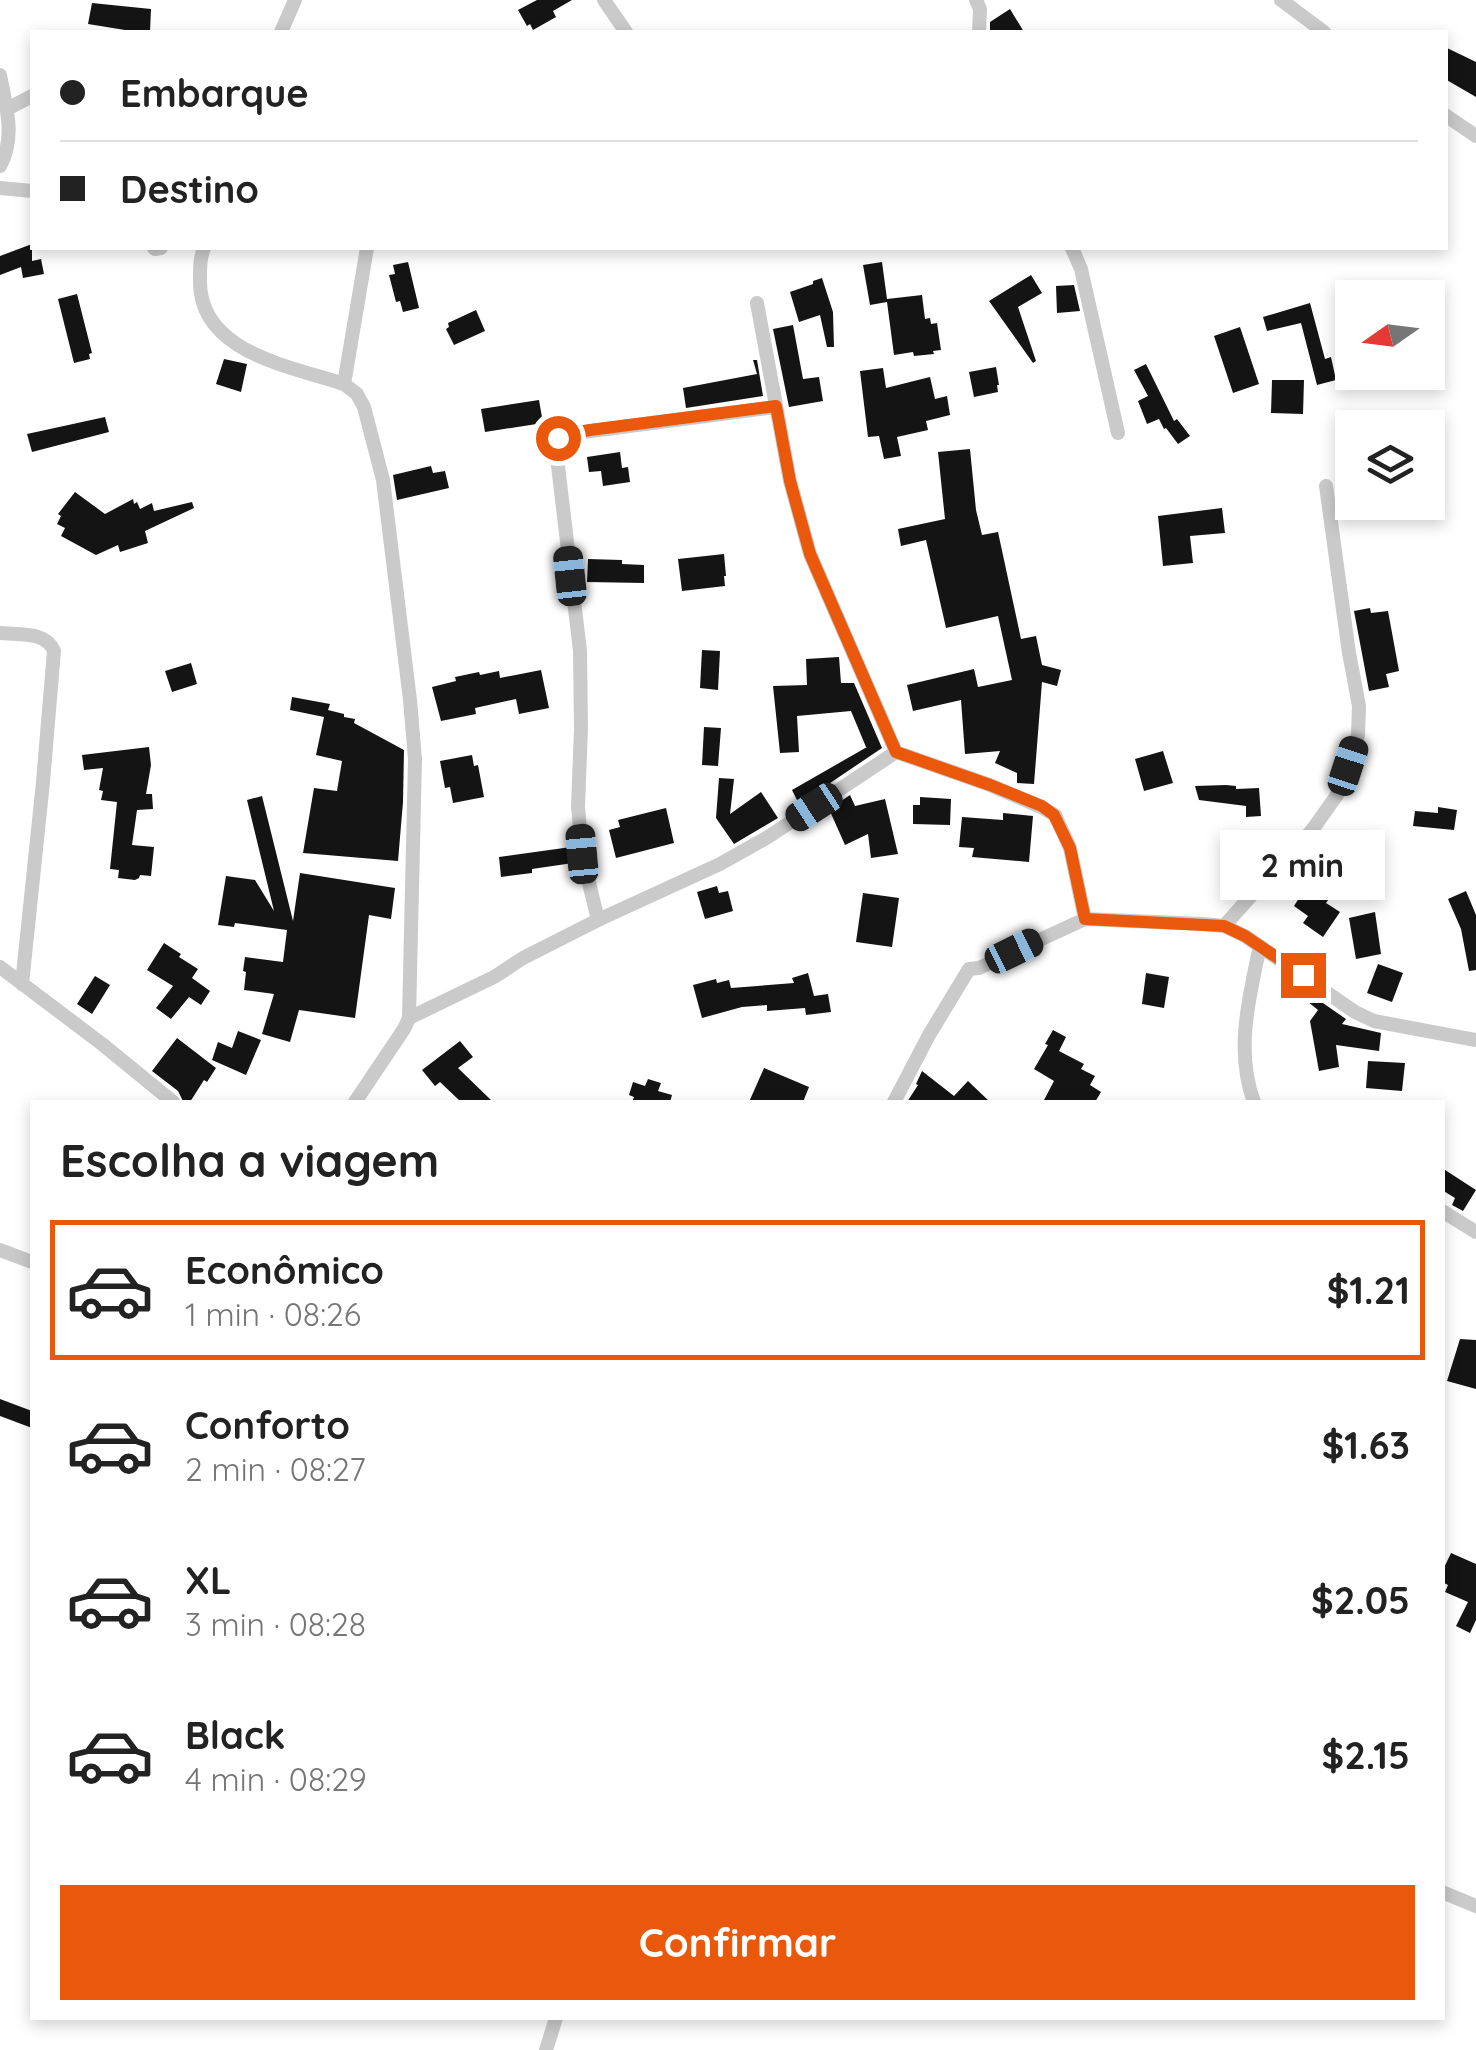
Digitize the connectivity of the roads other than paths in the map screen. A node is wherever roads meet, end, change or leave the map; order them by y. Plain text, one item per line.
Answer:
1 (295, 0) edge
2 (604, 0) edge
3 (976, 0) edge
4 (1281, 0) edge
5 (283, 30) edge
6 (625, 30) edge
7 (979, 30) edge
8 (1321, 30) edge
9 (0, 75) edge
10 (30, 97) edge
11 (7, 109) junction
12 (1448, 117) edge
13 (1476, 136) edge
14 (0, 166) edge
15 (0, 188) edge
16 (30, 192) edge
17 (204, 250) edge
18 (367, 250) edge
19 (1073, 250) edge
20 (757, 304) dead end
21 (344, 384) junction
22 (776, 406) junction
23 (1118, 433) dead end
24 (1326, 486) dead end
25 (0, 633) edge
26 (896, 752) junction
27 (1085, 919) junction
28 (598, 920) junction
29 (1224, 926) junction
30 (1260, 946) junction
31 (0, 967) edge
32 (22, 984) junction
33 (409, 1018) junction
34 (1476, 1040) edge
35 (170, 1100) edge
36 (356, 1100) edge
37 (895, 1100) edge
38 (1253, 1100) edge
39 (1445, 1213) edge
40 (1476, 1232) edge
41 (0, 1250) edge
42 (30, 1261) edge
43 (1445, 1893) edge
44 (1476, 1906) edge
45 (555, 2020) edge
46 (546, 2050) edge

1 - 5 street
2 - 6 street
3 - 7 street
4 - 8 street
9 - 11 street
10 - 11 street
11 - 14 street
12 - 13 street
15 - 16 street
17 - 21 street
18 - 21 street
19 - 23 street
20 - 22 street
21 - 33 street
22 - 26 street
22 - 28 street
24 - 29 street
25 - 32 street
26 - 27 street
26 - 28 street
27 - 29 street
27 - 37 street
28 - 33 street
29 - 30 street
30 - 34 street
30 - 38 street
31 - 32 street
32 - 35 street
33 - 36 street
39 - 40 street
41 - 42 street
43 - 44 street
45 - 46 street

